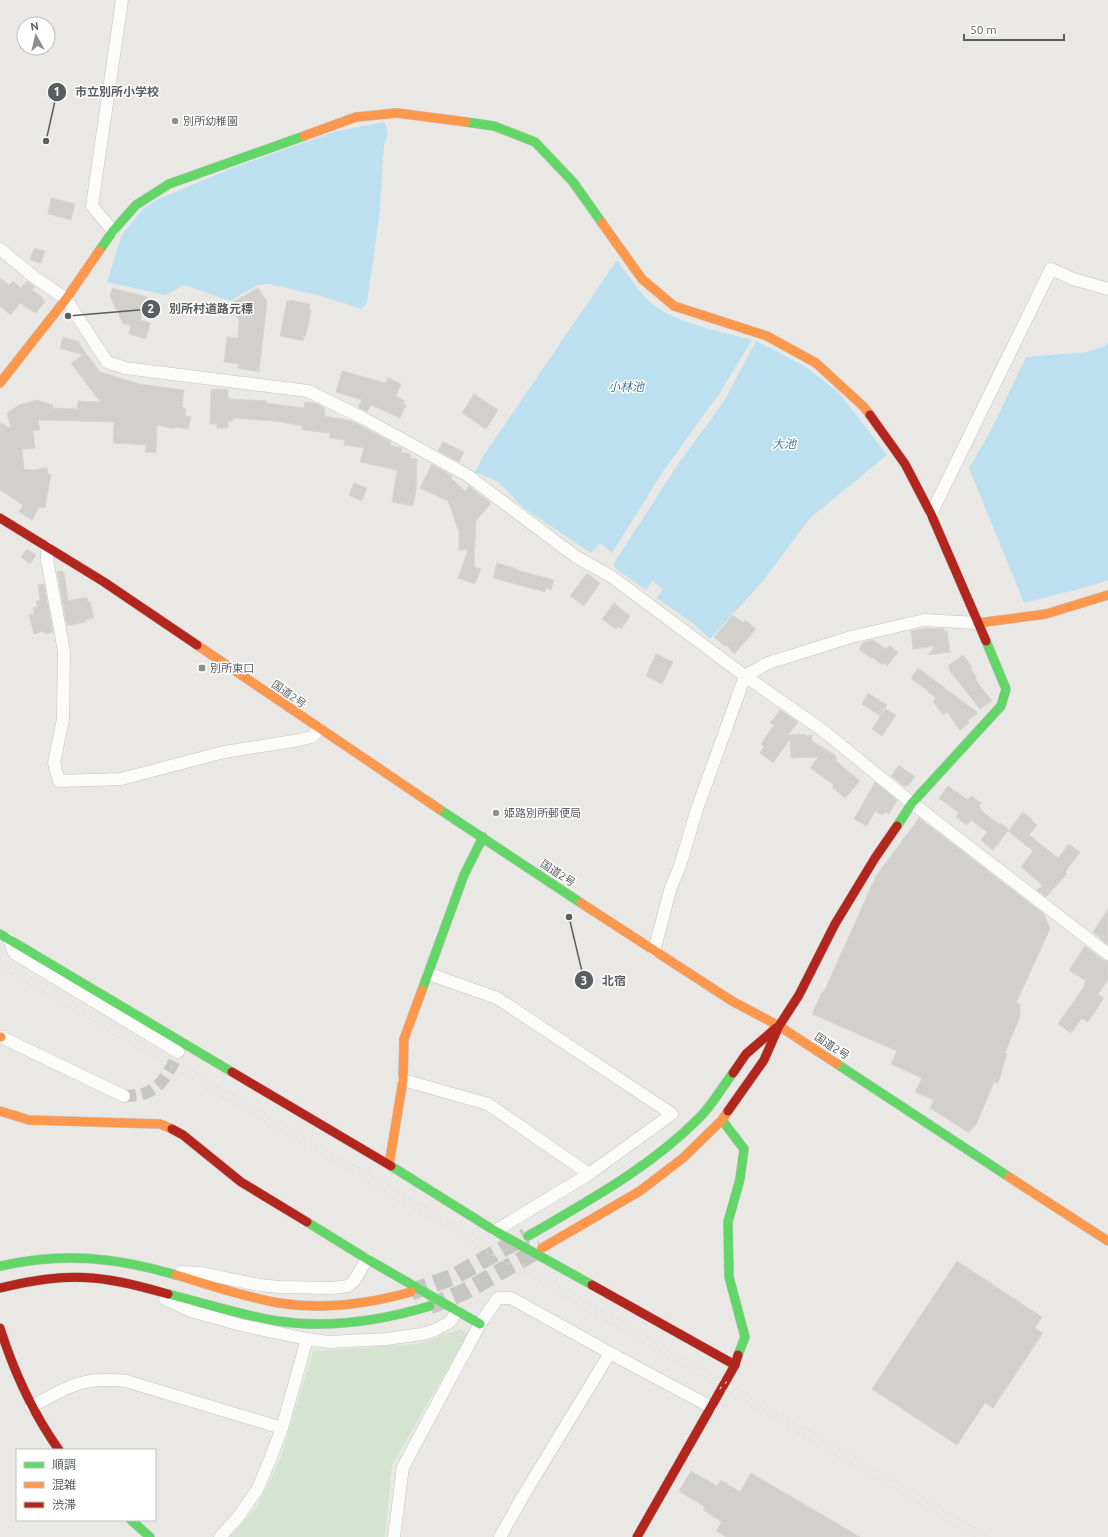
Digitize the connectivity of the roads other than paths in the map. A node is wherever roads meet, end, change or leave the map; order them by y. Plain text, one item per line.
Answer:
1 (122, 0) edge
2 (113, 231) junction
3 (0, 249) edge
4 (1108, 289) edge
5 (66, 299) junction
6 (0, 383) edge
7 (931, 514) junction
8 (0, 518) edge
9 (47, 547) junction
10 (1108, 595) edge
11 (978, 623) junction
12 (745, 676) junction
13 (319, 729) junction
14 (912, 803) junction
15 (483, 838) junction
16 (4, 936) edge
17 (654, 951) junction
18 (1108, 954) edge
19 (429, 974) junction
20 (779, 1026) junction
21 (0, 1037) edge
22 (178, 1052) dead end
23 (402, 1080) junction
24 (124, 1096) tunnel mouth
25 (0, 1111) edge
26 (722, 1120) junction
27 (389, 1165) junction
28 (589, 1174) junction
29 (495, 1232) junction
30 (528, 1236) tunnel mouth
31 (1108, 1241) edge
32 (542, 1248) tunnel mouth
33 (367, 1259) junction
34 (0, 1266) edge
35 (164, 1271) junction
36 (140, 1286) junction
37 (0, 1288) edge
38 (411, 1292) tunnel mouth
39 (430, 1306) tunnel mouth
40 (458, 1311) junction
41 (480, 1324) junction
42 (0, 1328) edge
43 (307, 1339) junction
44 (610, 1353) junction
45 (735, 1364) junction
46 (30, 1407) junction
47 (711, 1407) junction
48 (282, 1428) junction
49 (58, 1449) edge
50 (132, 1521) edge
51 (150, 1537) edge
52 (220, 1537) edge
53 (394, 1537) edge
54 (500, 1537) edge
55 (637, 1537) edge

1 - 2 street
2 - 5 main road
2 - 7 main road
3 - 5 street
4 - 7 street
5 - 6 main road
5 - 12 street
7 - 11 main road
8 - 9 main road, 国道2号
9 - 13 main road, 国道2号
9 - 13 street
10 - 11 main road
11 - 12 street
11 - 14 main road
12 - 14 street
12 - 17 street
13 - 15 main road, 国道2号
14 - 18 street
14 - 20 main road
15 - 17 main road, 国道2号
15 - 19 main road
16 - 22 street
16 - 27 main road
17 - 20 main road, 国道2号
19 - 23 main road
19 - 28 street
20 - 26 main road
20 - 30 main road
20 - 31 main road, 国道2号
21 - 24 street
23 - 27 main road
23 - 28 street
25 - 33 main road
26 - 32 main road
26 - 45 main road
27 - 29 main road
28 - 29 street
29 - 45 main road
33 - 35 street
33 - 40 main road
34 - 35 main road
35 - 38 main road
36 - 37 main road
36 - 39 main road
36 - 43 street
40 - 41 main road
40 - 43 street
41 - 44 street
41 - 53 street
42 - 46 main road
43 - 48 street
44 - 47 street
44 - 54 street
45 - 47 main road
46 - 48 street
46 - 49 main road
47 - 55 main road
48 - 52 street
50 - 51 main road

